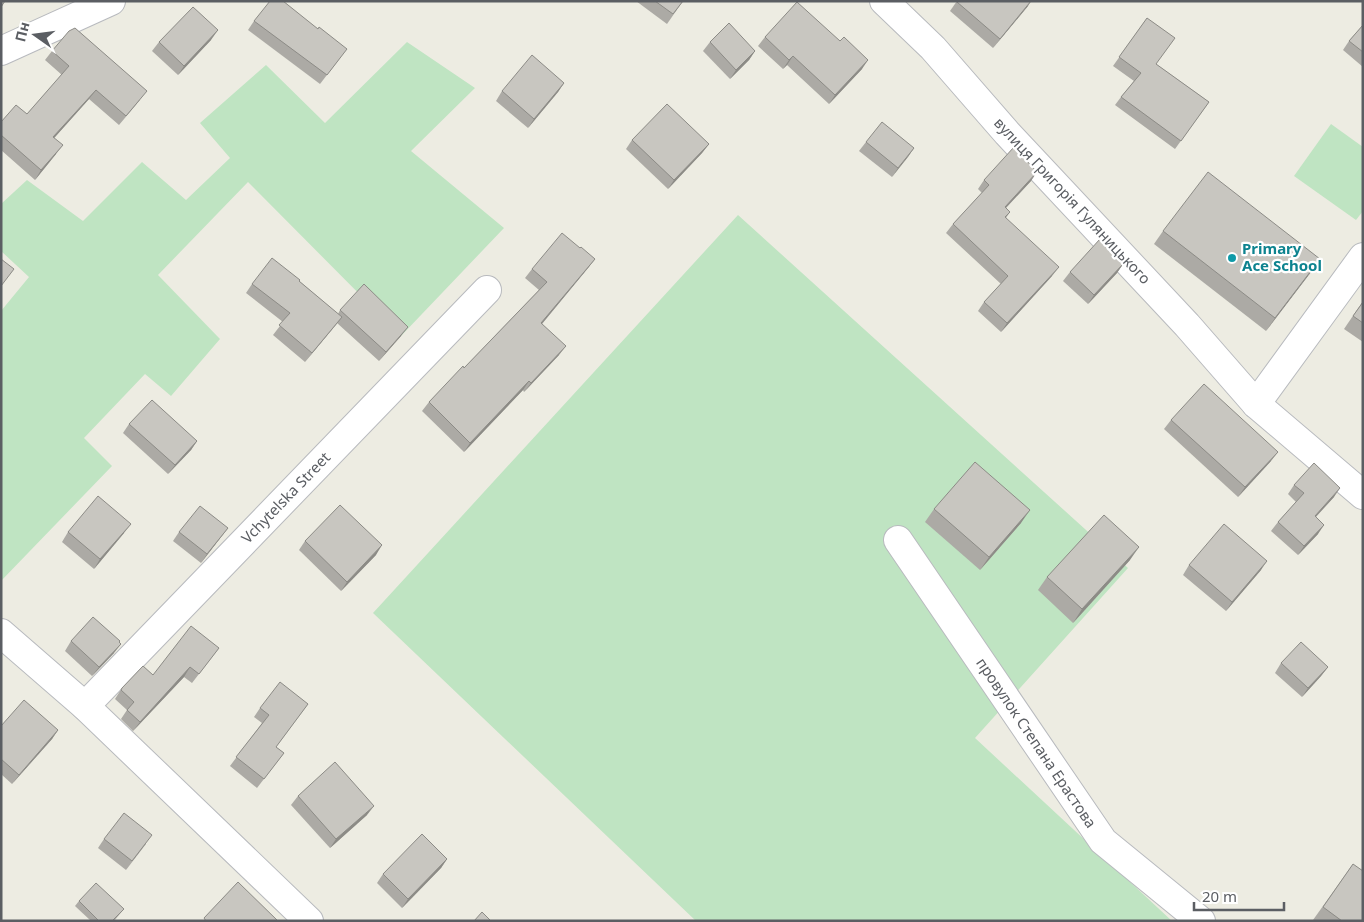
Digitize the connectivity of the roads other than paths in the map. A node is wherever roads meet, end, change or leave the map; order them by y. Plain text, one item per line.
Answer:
1 (111, 1) edge
2 (884, 1) edge
3 (1, 51) edge
4 (1363, 257) edge
5 (487, 290) dead end
6 (1256, 404) junction
7 (1363, 495) edge
8 (898, 540) dead end
9 (1, 633) edge
10 (85, 706) junction
11 (309, 921) edge
12 (1201, 921) edge

1 - 3 street
2 - 6 street, вулиця Григорія Гуляницького
4 - 6 street
5 - 10 street, Vchytelska Street
6 - 7 street, вулиця Григорія Гуляницького
8 - 12 street, провулок Степана Ерастова
9 - 10 street
10 - 11 street

